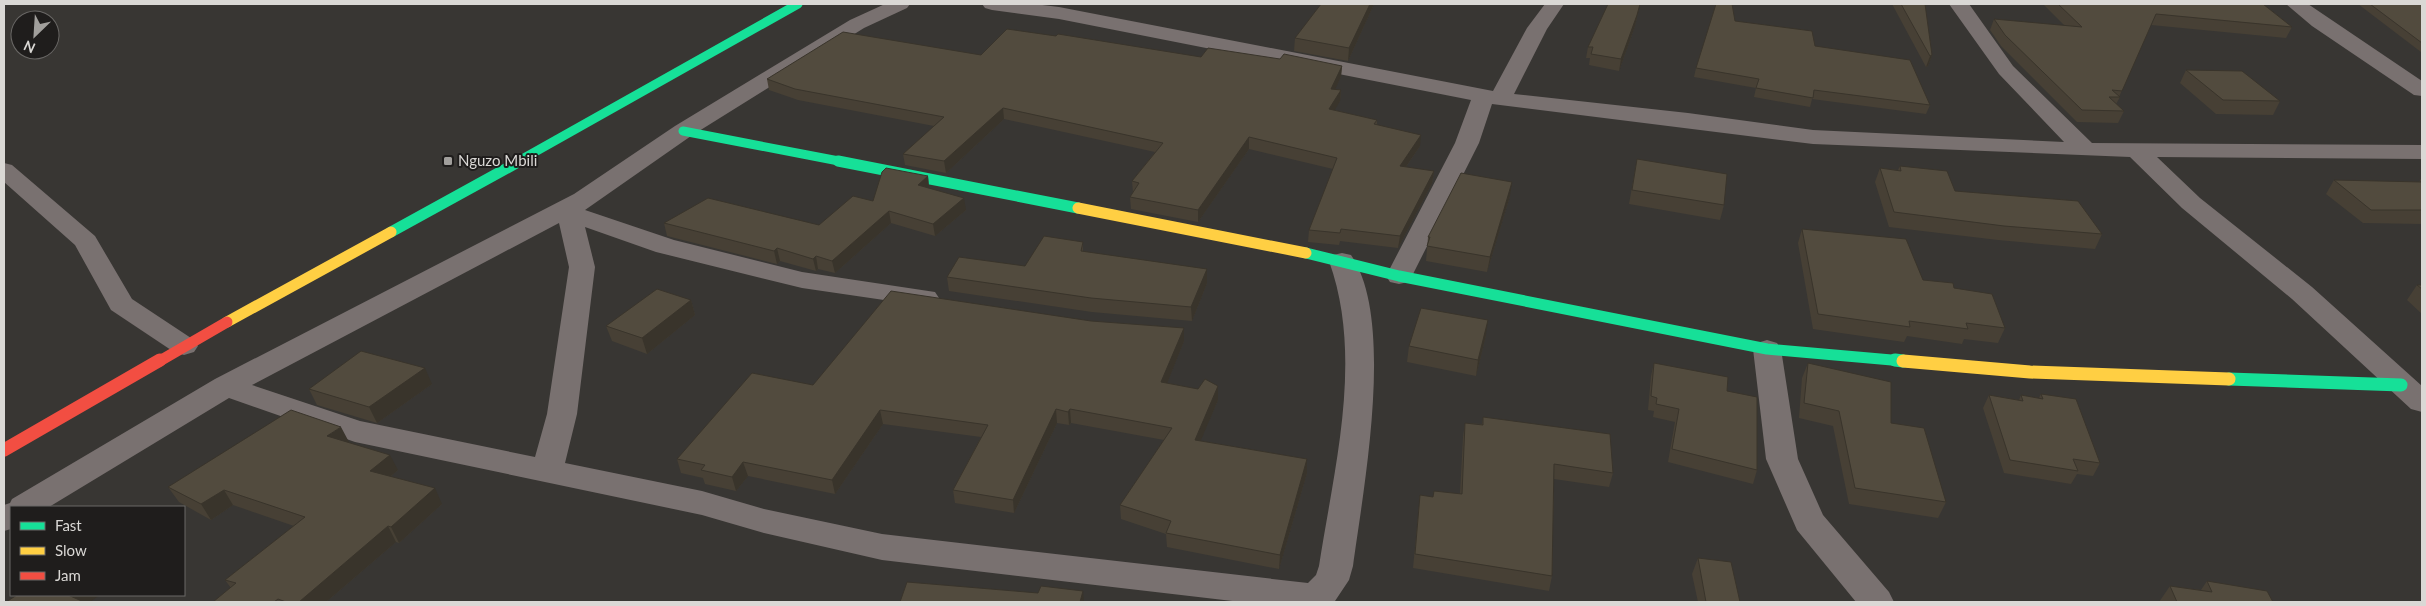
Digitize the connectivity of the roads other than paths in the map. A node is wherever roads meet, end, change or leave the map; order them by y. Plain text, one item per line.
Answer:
1 (798, 4) edge
2 (900, 4) edge
3 (992, 4) edge
4 (1555, 4) edge
5 (1959, 4) edge
6 (2296, 4) edge
7 (2422, 90) edge
8 (1492, 97) junction
9 (683, 131) junction
10 (2086, 150) junction
11 (2136, 150) junction
12 (2422, 152) edge
13 (4, 170) edge
14 (576, 206) junction
15 (1342, 261) junction
16 (1400, 276) junction
17 (946, 302) edge
18 (184, 346) junction
19 (1767, 349) junction
20 (2401, 385) junction
21 (226, 386) junction
22 (2422, 402) edge
23 (4, 450) edge
24 (547, 470) junction
25 (26, 506) edge
26 (1876, 602) edge

1 - 18 main road
2 - 9 street
3 - 8 street
4 - 8 street
5 - 10 street
6 - 7 street
8 - 10 street
8 - 16 street
9 - 14 street
9 - 15 main road
10 - 11 street
11 - 12 street
11 - 20 street
13 - 18 street
14 - 17 street
14 - 21 street
14 - 24 street
15 - 16 main road
15 - 24 street
16 - 19 main road
18 - 23 main road
19 - 20 main road
19 - 26 street
20 - 22 street
21 - 24 street
21 - 25 street

